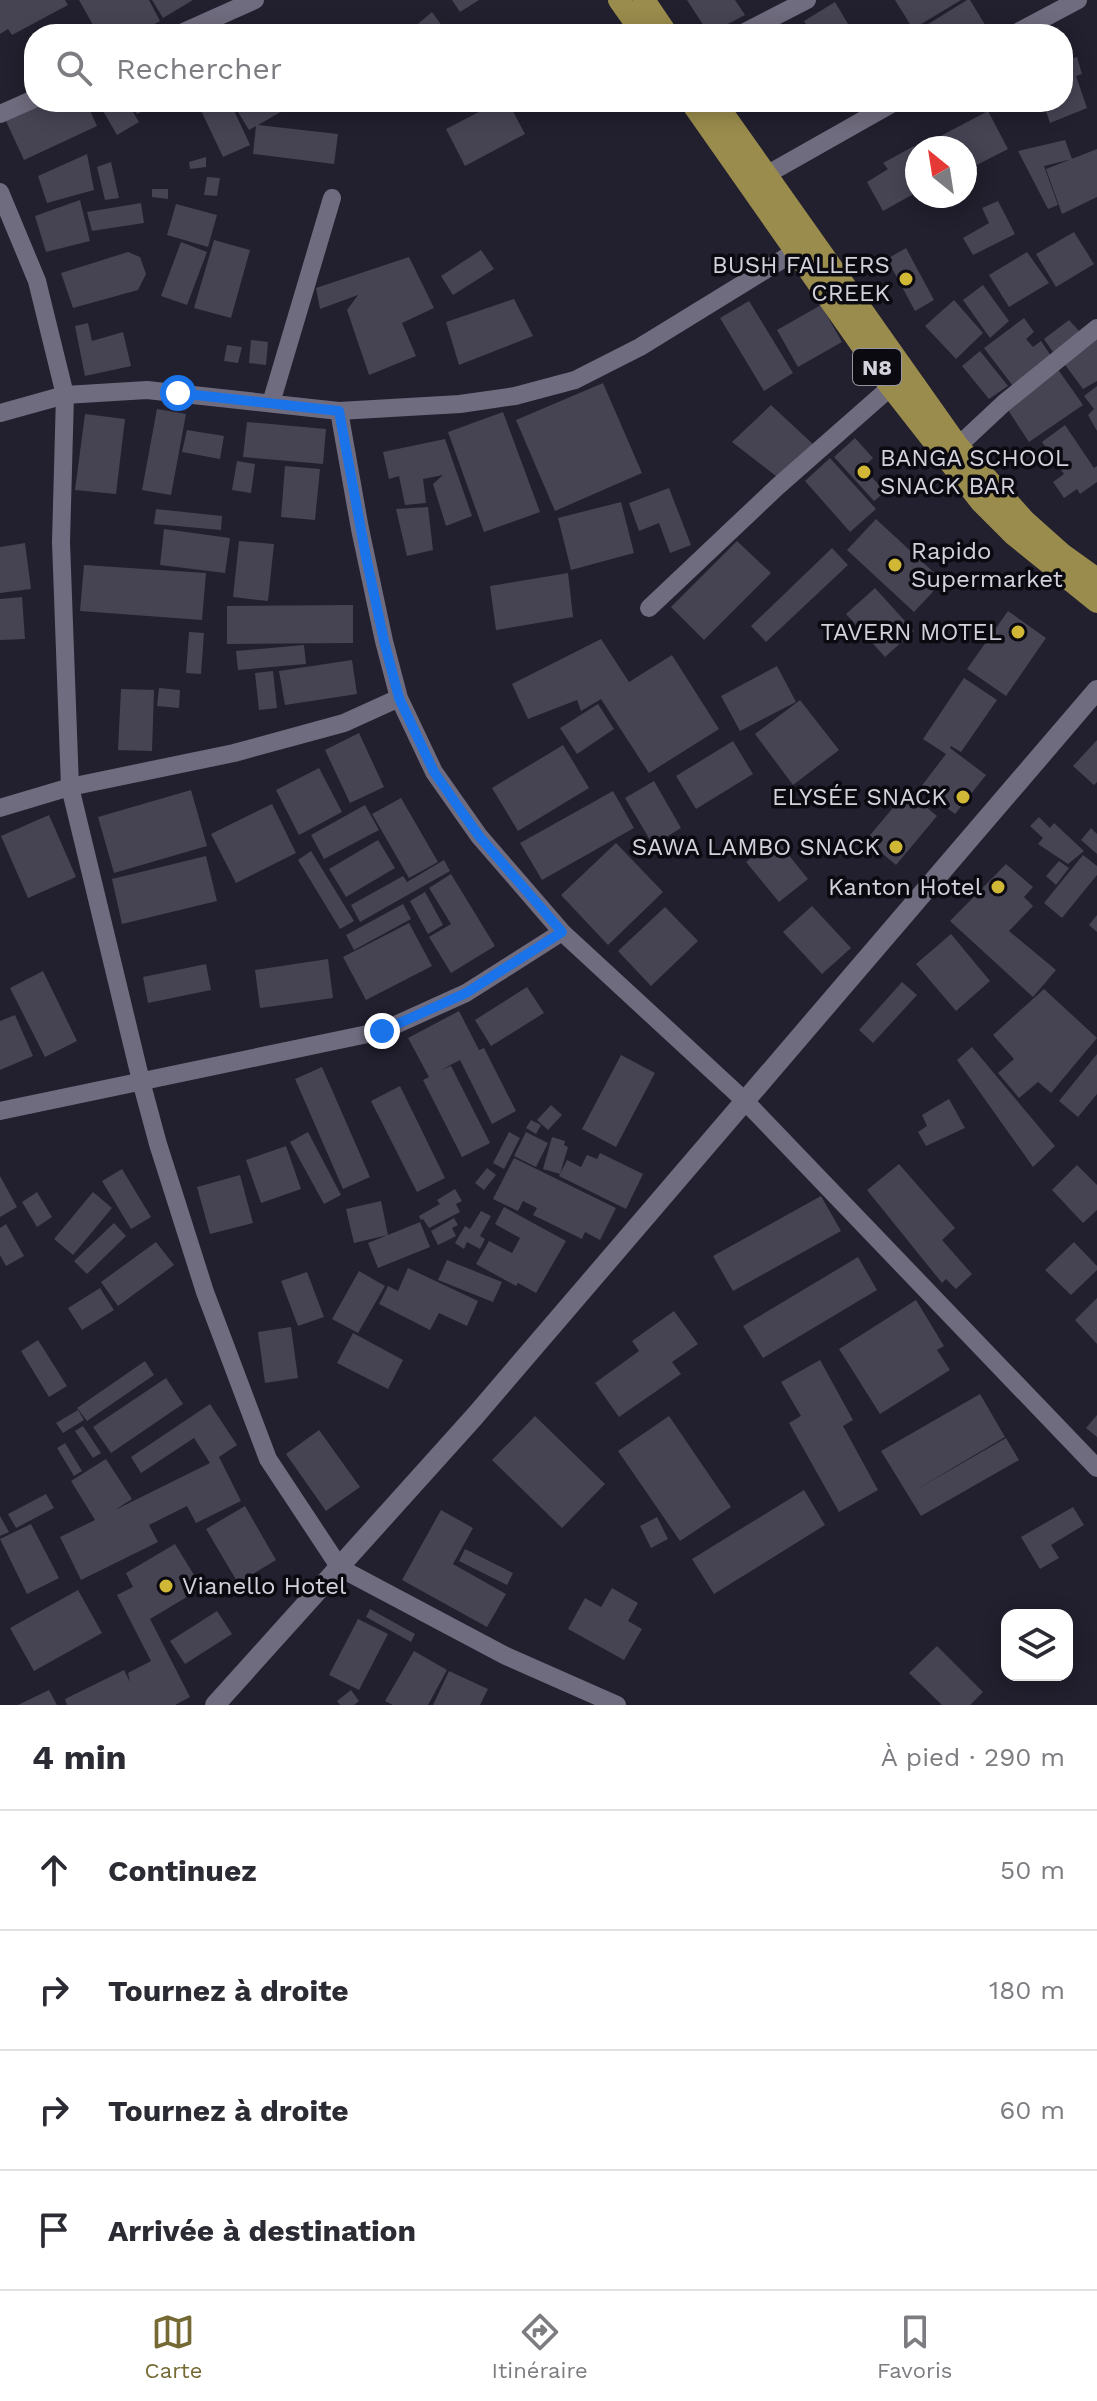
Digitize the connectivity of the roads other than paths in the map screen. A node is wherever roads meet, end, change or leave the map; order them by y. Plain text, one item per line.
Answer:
1 (255, 0) edge
2 (619, 0) edge
3 (644, 0) edge
4 (807, 0) edge
5 (1078, 0) edge
6 (201, 24) edge
7 (636, 24) edge
8 (660, 24) edge
9 (760, 24) edge
10 (1033, 24) edge
11 (24, 103) edge
12 (699, 112) edge
13 (722, 112) edge
14 (877, 112) edge
15 (0, 114) edge
16 (766, 175) junction
17 (0, 192) edge
18 (332, 198) dead end
19 (805, 245) junction
20 (1097, 328) edge
21 (898, 380) junction
22 (65, 395) junction
23 (271, 403) junction
24 (339, 411) junction
25 (0, 413) edge
26 (958, 446) junction
27 (1097, 579) edge
28 (1097, 602) edge
29 (649, 608) dead end
30 (1097, 690) edge
31 (399, 698) junction
32 (70, 787) junction
33 (0, 808) edge
34 (562, 932) junction
35 (141, 1081) junction
36 (745, 1101) junction
37 (0, 1111) edge
38 (1097, 1468) edge
39 (340, 1568) junction
40 (215, 1705) edge
41 (617, 1705) edge

1 - 6 street
2 - 7 highway
3 - 8 highway
4 - 9 street
5 - 10 street
11 - 15 street
12 - 19 highway, N8
13 - 16 highway, N8
14 - 16 street
16 - 19 highway, N8
17 - 22 street
18 - 23 street
19 - 21 highway, N8
19 - 24 street
20 - 26 street
21 - 26 highway, N8
21 - 28 highway, N8
21 - 29 street
22 - 23 street
22 - 25 street
22 - 32 street
23 - 24 street
24 - 31 street
26 - 27 highway, N8
30 - 36 street
31 - 32 street
31 - 34 street
32 - 33 street
32 - 35 street
34 - 35 street
34 - 36 street
35 - 37 street
35 - 39 street
36 - 38 street
36 - 39 street
39 - 40 street
39 - 41 street

